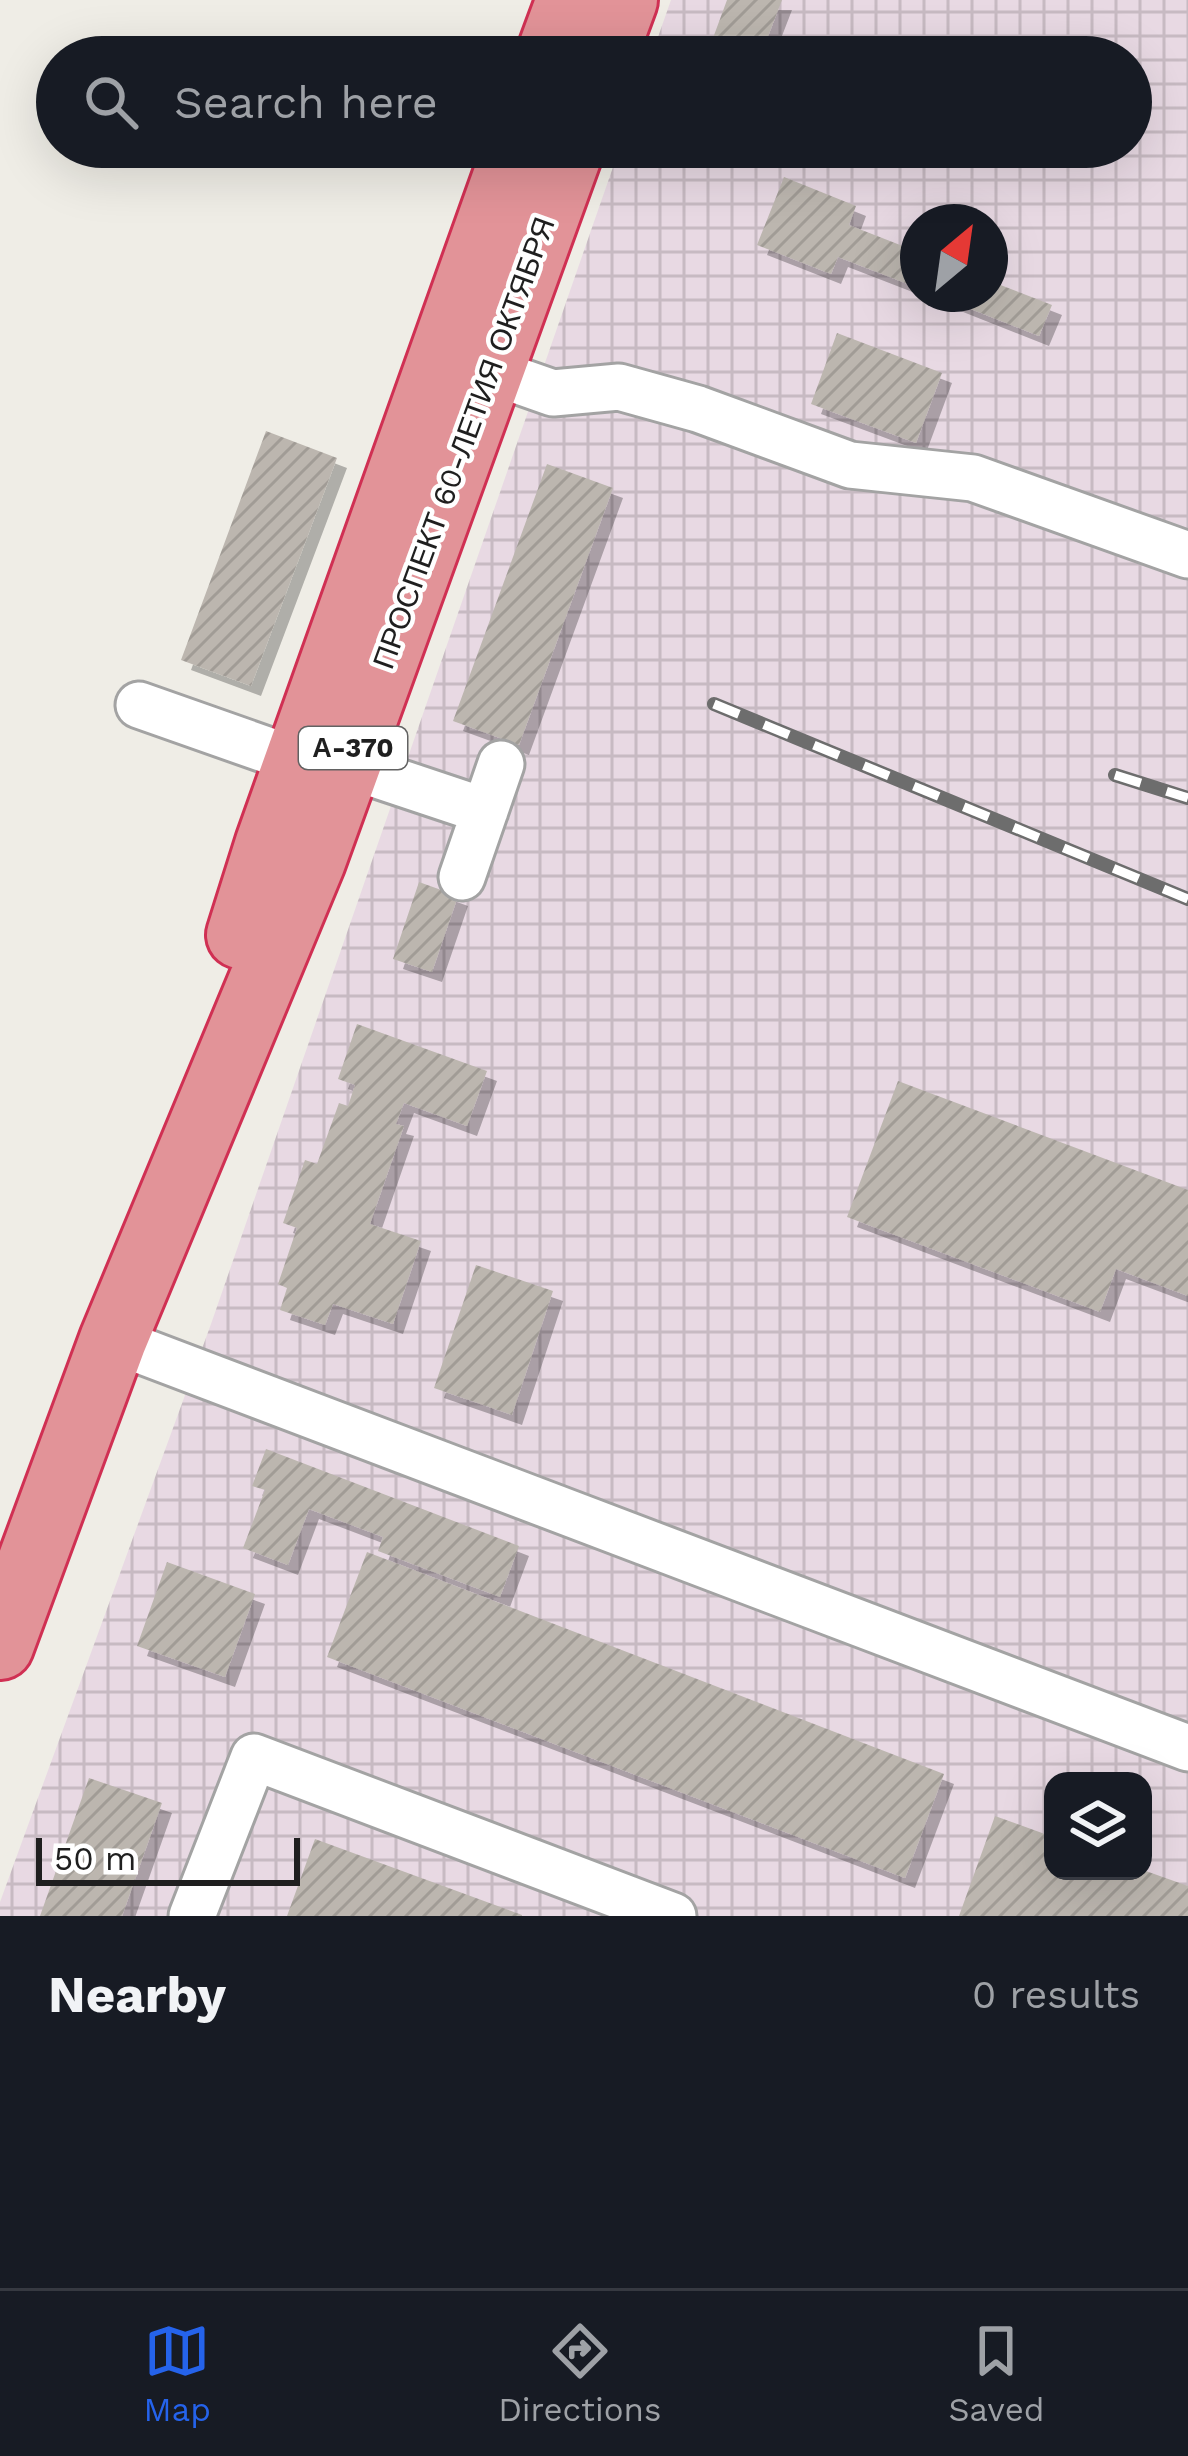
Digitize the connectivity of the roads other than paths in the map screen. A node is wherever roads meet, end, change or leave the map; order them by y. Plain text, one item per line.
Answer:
1 (570, 0) edge
2 (624, 0) edge
3 (557, 36) edge
4 (611, 36) edge
5 (510, 168) edge
6 (563, 168) edge
7 (490, 371) junction
8 (1188, 555) edge
9 (139, 705) dead end
10 (323, 763) junction
11 (501, 764) dead end
12 (485, 811) junction
13 (462, 877) dead end
14 (113, 1340) junction
15 (0, 1646) edge
16 (1188, 1748) edge
17 (193, 1916) edge
18 (673, 1916) edge

1 - 3 highway
2 - 4 highway
5 - 10 highway, ПРОСПЕКТ 60-ЛЕТИЯ ОКТЯБРЯ / А-370
6 - 7 highway, ПРОСПЕКТ 60-ЛЕТИЯ ОКТЯБРЯ / А-370
7 - 8 lane
7 - 10 highway, ПРОСПЕКТ 60-ЛЕТИЯ ОКТЯБРЯ / А-370
9 - 10 lane
10 - 12 lane
10 - 14 highway, ПРОСПЕКТ 60-ЛЕТИЯ ОКТЯБРЯ / А-370
11 - 12 lane
12 - 13 lane
14 - 15 highway, ПРОСПЕКТ 60-ЛЕТИЯ ОКТЯБРЯ / А-370
14 - 16 lane
17 - 18 lane

